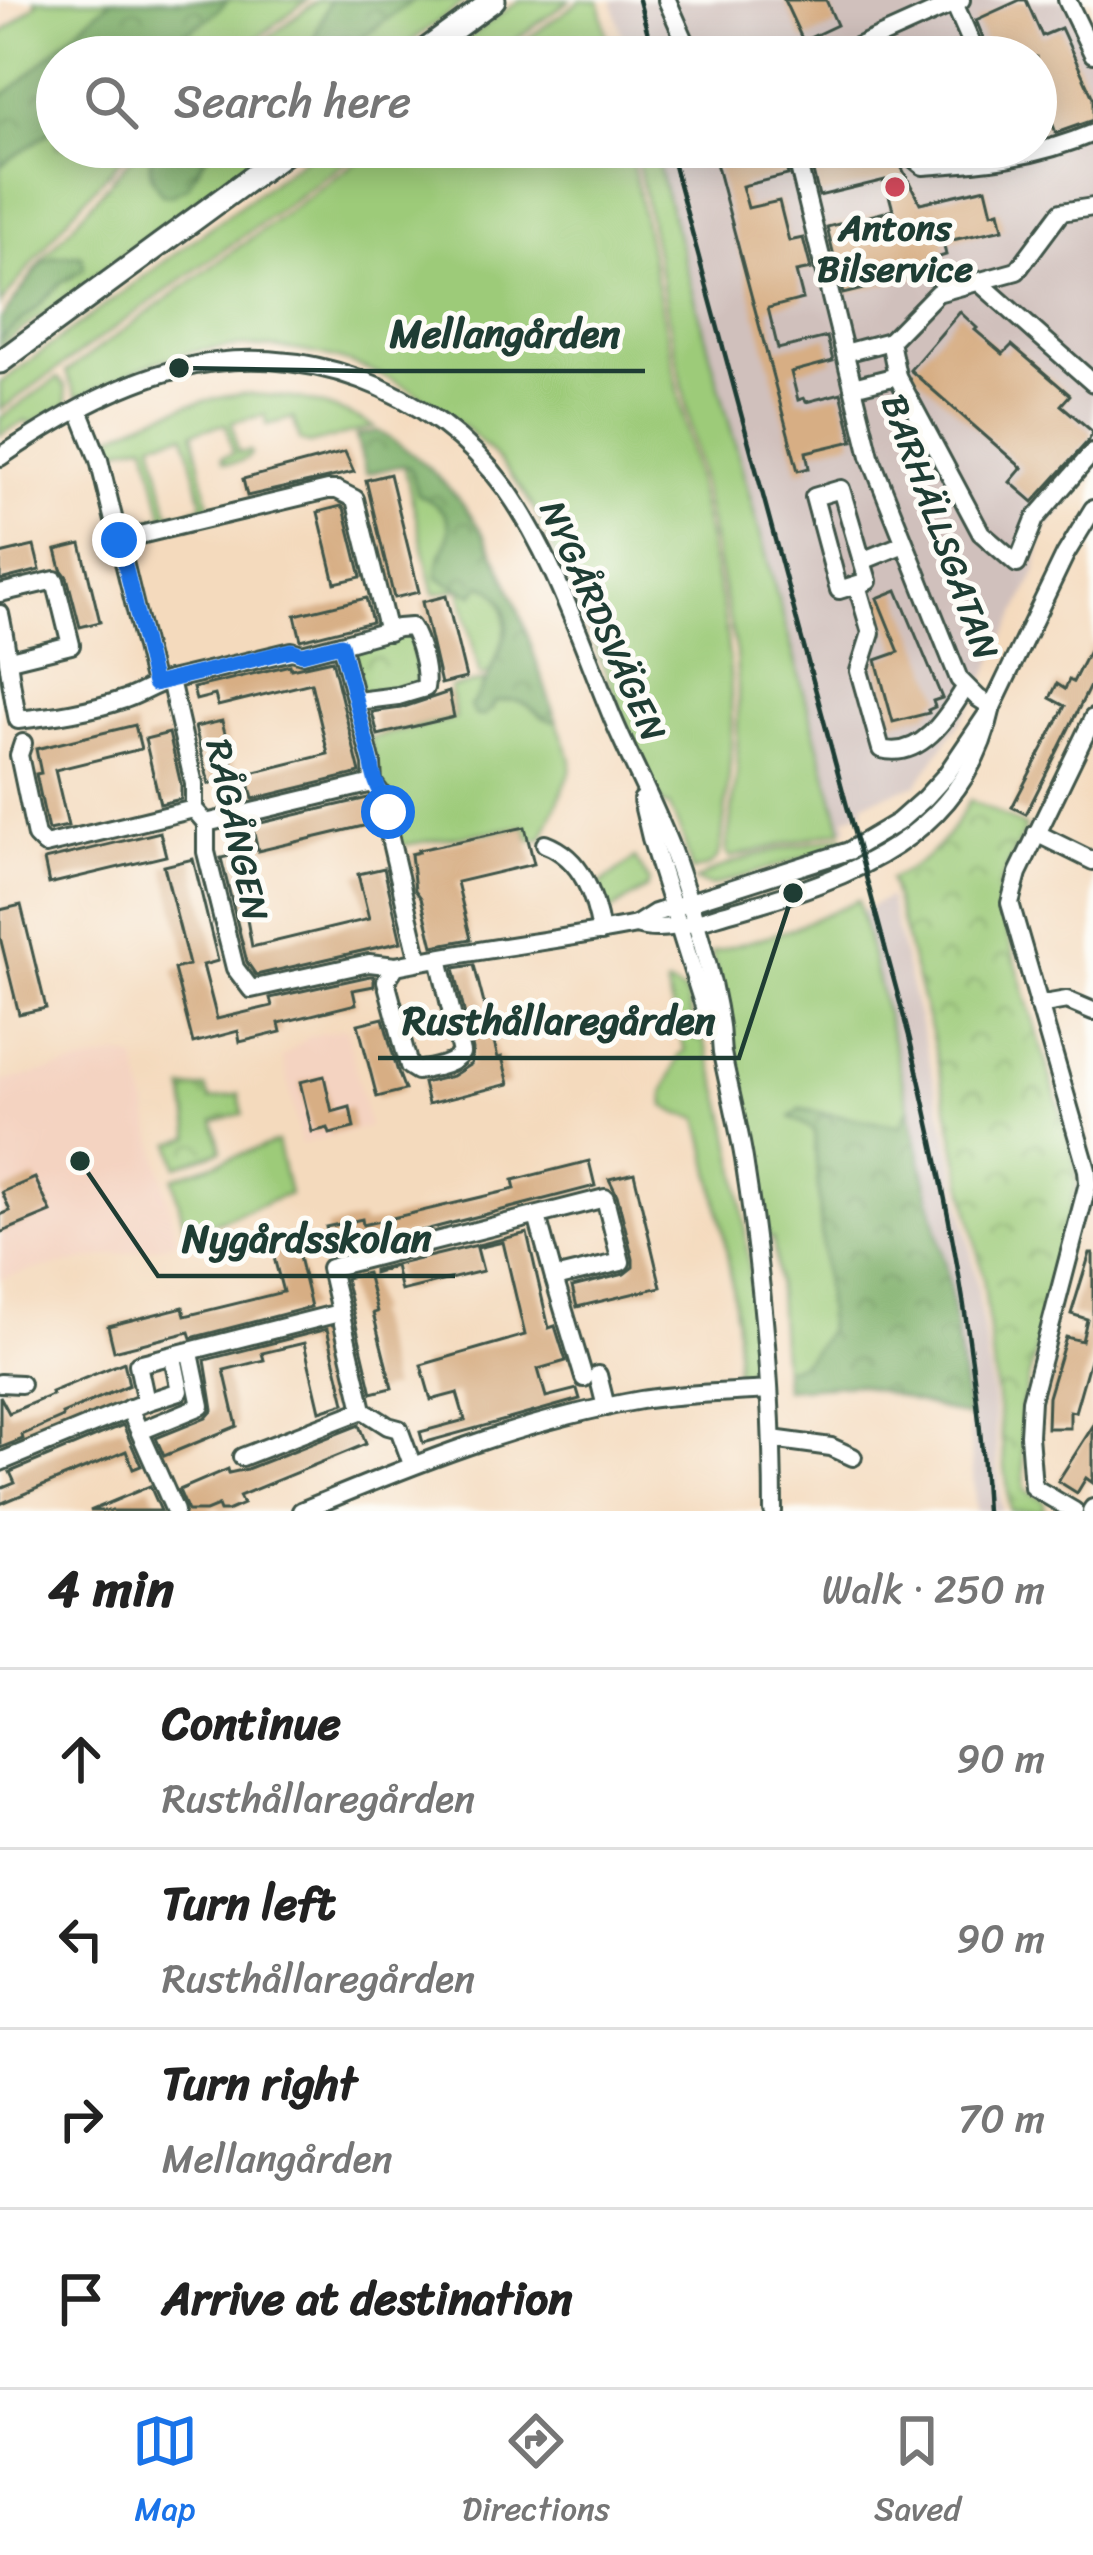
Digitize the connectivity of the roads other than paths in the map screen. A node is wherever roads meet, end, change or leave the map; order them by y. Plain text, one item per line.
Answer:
1 (494, 0) edge
2 (667, 0) edge
3 (1066, 0) edge
4 (957, 1) edge
5 (445, 36) edge
6 (683, 36) edge
7 (890, 36) edge
8 (970, 36) edge
9 (1093, 54) edge
10 (1093, 133) edge
11 (1057, 148) edge
12 (264, 168) edge
13 (799, 168) edge
14 (1093, 207) edge
15 (979, 282) junction
16 (890, 341) junction
17 (845, 353) junction
18 (0, 362) edge
19 (897, 376) junction
20 (1093, 383) edge
21 (854, 387) junction
22 (79, 410) junction
23 (1093, 452) edge
24 (0, 457) edge
25 (1093, 509) edge
26 (119, 540) junction
27 (904, 544) junction
28 (862, 561) junction
29 (857, 585) junction
30 (0, 593) edge
31 (0, 614) edge
32 (388, 632) junction
33 (341, 644) junction
34 (10, 659) junction
35 (162, 682) junction
36 (965, 688) junction
37 (357, 701) junction
38 (992, 706) junction
39 (1093, 718) edge
40 (23, 743) dead end
41 (374, 783) junction
42 (200, 816) junction
43 (1036, 833) junction
44 (545, 844) dead end
45 (1093, 861) edge
46 (683, 914) junction
47 (601, 932) junction
48 (439, 958) junction
49 (418, 962) junction
50 (396, 966) junction
51 (1038, 1005) junction
52 (1093, 1011) edge
53 (1090, 1184) edge
54 (537, 1216) junction
55 (554, 1278) junction
56 (339, 1313) junction
57 (181, 1354) junction
58 (0, 1383) edge
59 (21, 1384) dead end
60 (769, 1390) junction
61 (138, 1405) junction
62 (606, 1407) junction
63 (363, 1410) junction
64 (140, 1431) junction
65 (772, 1439) junction
66 (242, 1457) dead end
67 (853, 1457) dead end
68 (0, 1462) edge
69 (412, 1464) junction
70 (175, 1511) edge
71 (301, 1511) edge
72 (773, 1511) edge
73 (1074, 1511) edge

1 - 5 main road
2 - 6 street
3 - 9 street
4 - 7 street
4 - 8 street
10 - 11 street
12 - 18 main road
13 - 17 street, BARHÄLLSGATAN
14 - 15 street
15 - 16 street
15 - 20 street
16 - 17 street
16 - 19 street
17 - 21 street, BARHÄLLSGATAN
19 - 21 street
19 - 23 street
21 - 27 street, BARHÄLLSGATAN
22 - 24 street, NYGÅRDSVÄGEN
22 - 26 street, RÅGÅNGEN
22 - 46 street, NYGÅRDSVÄGEN
25 - 38 street
26 - 32 street
26 - 35 street, RÅGÅNGEN
27 - 28 street
27 - 36 street, BARHÄLLSGATAN
28 - 29 street
28 - 29 street
29 - 36 street
30 - 34 street
31 - 34 street
32 - 33 street
32 - 37 street
33 - 35 street
33 - 37 street
34 - 35 street
35 - 42 street, RÅGÅNGEN
36 - 38 street, BARHÄLLSGATAN
37 - 41 street
38 - 46 street
39 - 43 street
40 - 42 street
41 - 42 street
41 - 49 street
42 - 50 street, RÅGÅNGEN
43 - 45 street
43 - 51 street
44 - 47 street
46 - 47 street
46 - 60 street, NYGÅRDSVÄGEN
47 - 48 street
48 - 49 street
48 - 50 street
49 - 50 street
51 - 52 street
51 - 53 street
53 - 73 street
54 - 55 street
54 - 55 street
54 - 56 street
55 - 62 street
56 - 57 street
56 - 63 street
57 - 61 street
57 - 61 street
57 - 64 street
58 - 59 street
60 - 62 street
60 - 65 street, NYGÅRDSVÄGEN
61 - 64 street
61 - 68 street
62 - 69 street
63 - 66 street
63 - 69 street
64 - 70 street
65 - 67 street
65 - 72 street, NYGÅRDSVÄGEN
69 - 71 street

